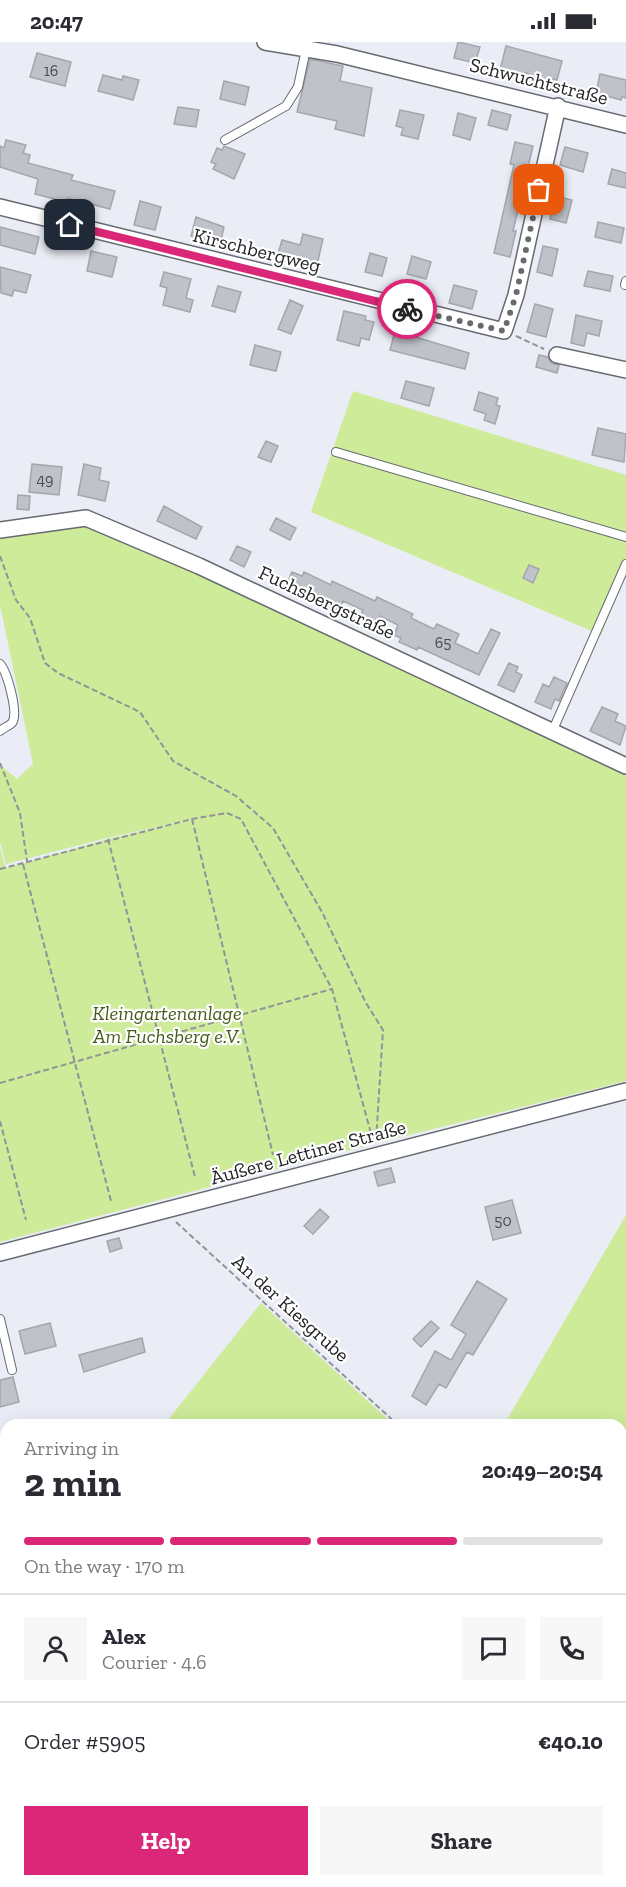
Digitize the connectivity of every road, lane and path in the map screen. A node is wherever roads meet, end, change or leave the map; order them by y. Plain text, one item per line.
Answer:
1 (265, 42) edge
2 (306, 49) junction
3 (558, 106) junction
4 (626, 125) edge
5 (225, 140) dead end
6 (0, 207) edge
7 (504, 331) junction
8 (557, 355) joint
9 (626, 370) edge
10 (336, 452) dead end
11 (0, 530) edge
12 (626, 537) edge
13 (0, 556) edge
14 (626, 564) edge
15 (0, 664) edge
16 (0, 731) edge
17 (552, 732) junction
18 (0, 763) edge
19 (626, 766) edge
20 (192, 819) junction
21 (108, 839) junction
22 (25, 862) junction
23 (0, 870) edge
24 (332, 989) junction
25 (239, 1015) junction
26 (159, 1039) junction
27 (74, 1062) junction
28 (0, 1083) edge
29 (626, 1091) edge
30 (0, 1120) edge
31 (273, 1155) dead end
32 (376, 1156) junction
33 (195, 1177) dead end
34 (111, 1201) dead end
35 (165, 1212) junction
36 (26, 1220) dead end
37 (0, 1253) edge
38 (0, 1319) edge
39 (12, 1370) dead end
40 (391, 1419) edge

1 - 2 street, Schwuchtstraße
2 - 3 street, Schwuchtstraße
2 - 5 lane
3 - 4 street, Schwuchtstraße
3 - 7 street
6 - 7 street, Kirschbergweg
7 - 8 path
8 - 9 street
10 - 12 lane
11 - 17 street, Fuchsbergstraße
13 - 32 path
14 - 17 lane
15 - 16 lane
17 - 19 street, Fuchsbergstraße
18 - 22 path
20 - 21 path
20 - 24 path
20 - 25 path
21 - 22 path
21 - 26 path
22 - 23 path
22 - 27 path
24 - 25 path
24 - 32 path
25 - 26 path
25 - 31 path
26 - 27 path
26 - 33 path
27 - 28 path
27 - 34 path
29 - 32 street, Äußere Lettiner Straße
30 - 36 path
32 - 35 street, Äußere Lettiner Straße
35 - 37 street, Äußere Lettiner Straße
35 - 40 path, An der Kiesgrube
38 - 39 lane

